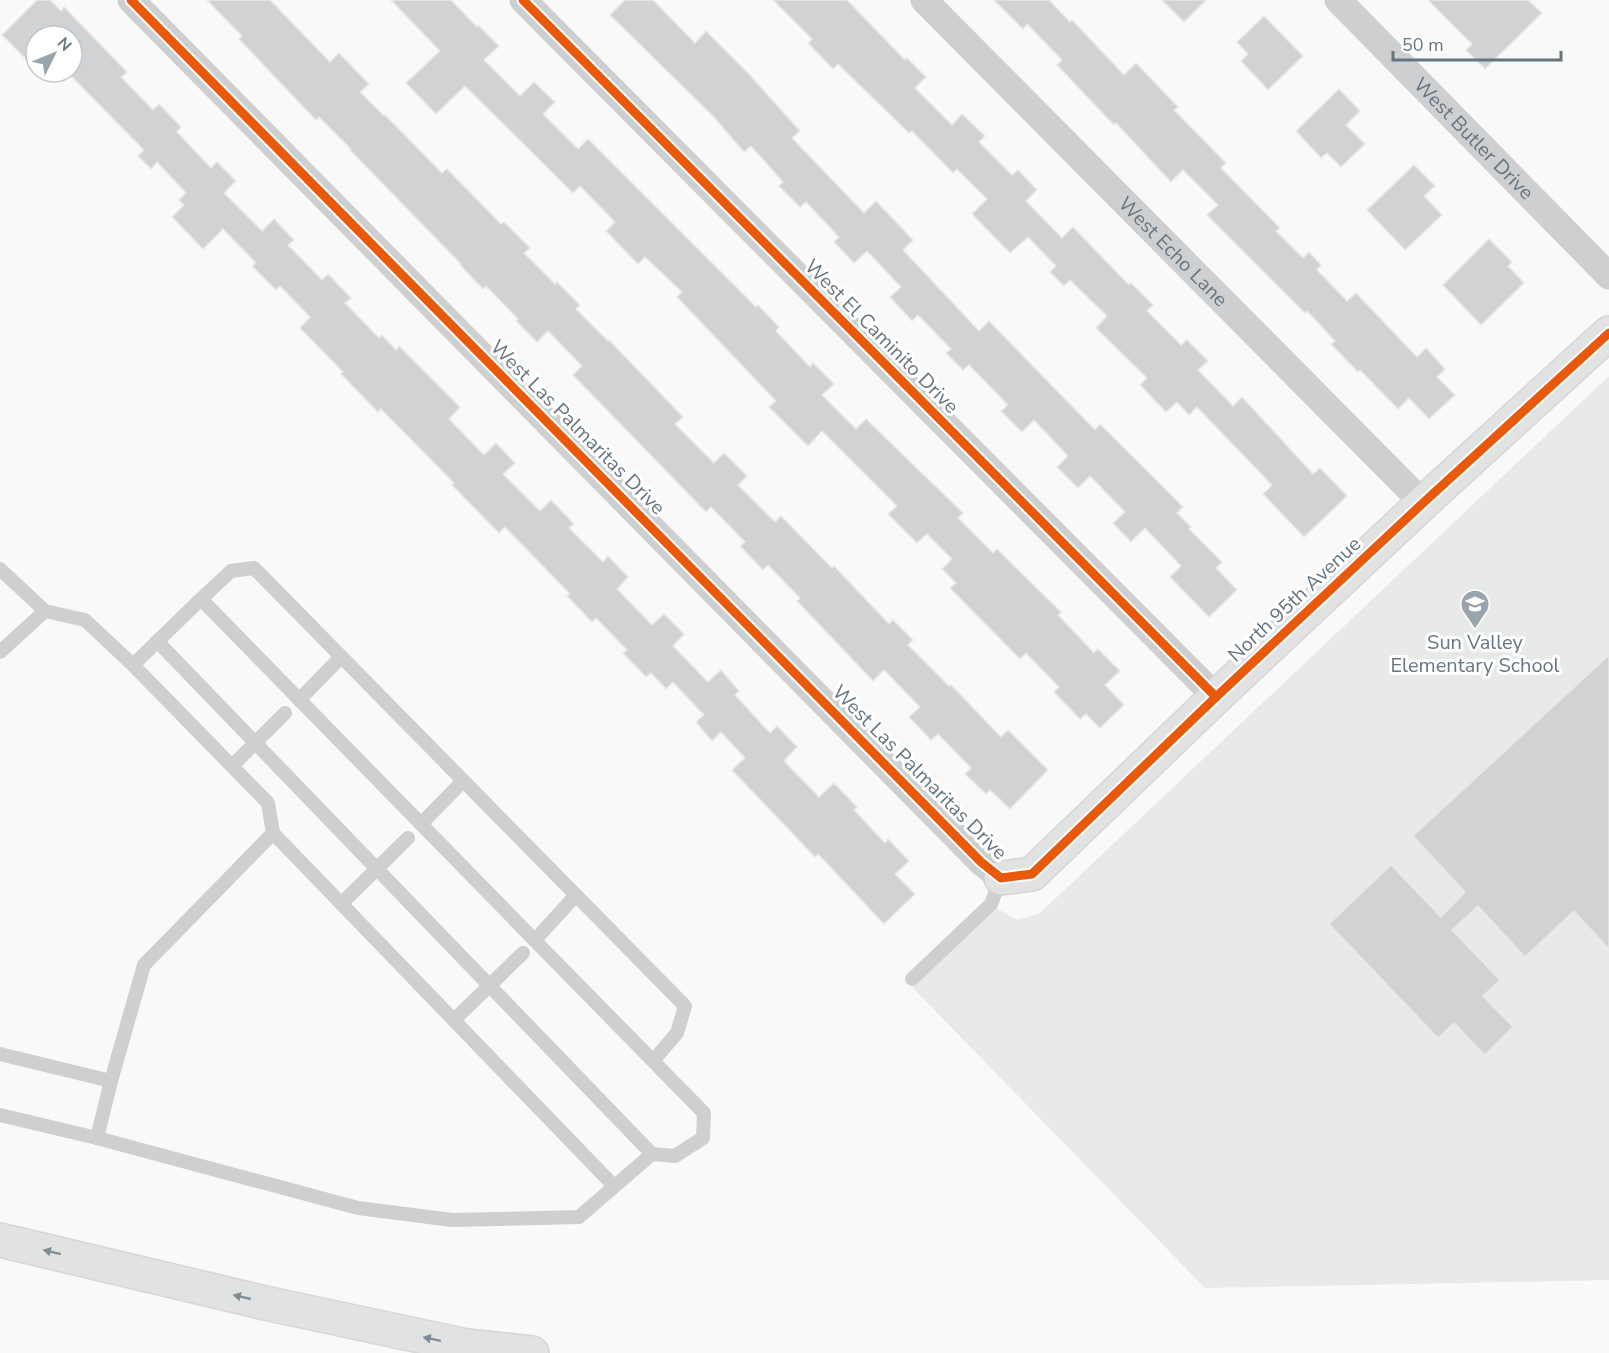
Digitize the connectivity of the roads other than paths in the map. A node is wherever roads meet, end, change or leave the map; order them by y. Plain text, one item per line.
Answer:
1 (131, 0) edge
2 (523, 0) edge
3 (924, 0) edge
4 (1338, 0) edge
5 (1609, 276) edge
6 (1609, 333) edge
7 (1423, 502) junction
8 (0, 569) edge
9 (201, 599) junction
10 (45, 611) junction
11 (157, 641) junction
12 (0, 652) edge
13 (341, 657) junction
14 (133, 665) junction
15 (1216, 697) junction
16 (299, 700) junction
17 (285, 713) dead end
18 (255, 742) junction
19 (232, 766) junction
20 (463, 781) junction
21 (421, 824) junction
22 (273, 833) junction
23 (408, 838) dead end
24 (376, 868) junction
25 (1001, 878) junction
26 (576, 895) junction
27 (342, 903) junction
28 (535, 940) junction
29 (523, 952) dead end
30 (912, 979) dead end
31 (490, 985) junction
32 (454, 1020) junction
33 (0, 1054) edge
34 (653, 1061) junction
35 (111, 1081) junction
36 (0, 1115) edge
37 (96, 1138) junction
38 (652, 1154) junction
39 (614, 1186) junction
40 (0, 1240) edge
41 (532, 1353) edge

1 - 25 street, West Las Palmaritas Drive
2 - 15 street, West El Caminito Drive
3 - 7 street, West Echo Lane
4 - 5 street, West Butler Drive
6 - 7 main road, North 95th Avenue
7 - 15 main road, North 95th Avenue
8 - 10 lane
9 - 11 lane
9 - 13 lane
9 - 16 lane
10 - 12 lane
10 - 14 lane
11 - 14 lane
11 - 18 lane
13 - 16 lane
13 - 20 lane
14 - 19 lane
15 - 25 main road, North 95th Avenue
16 - 21 lane
17 - 18 lane
18 - 19 lane
18 - 24 lane
19 - 22 lane
20 - 21 lane
20 - 26 lane
21 - 28 lane
22 - 27 lane
22 - 35 lane
23 - 24 lane
24 - 27 lane
24 - 31 lane
25 - 30 lane
26 - 28 lane
26 - 34 lane
27 - 32 lane
28 - 34 lane
29 - 31 lane
31 - 32 lane
31 - 38 lane
32 - 39 lane
33 - 35 lane
34 - 38 lane
35 - 37 lane
36 - 37 lane
37 - 39 lane
38 - 39 lane
41 -> 40 main road

